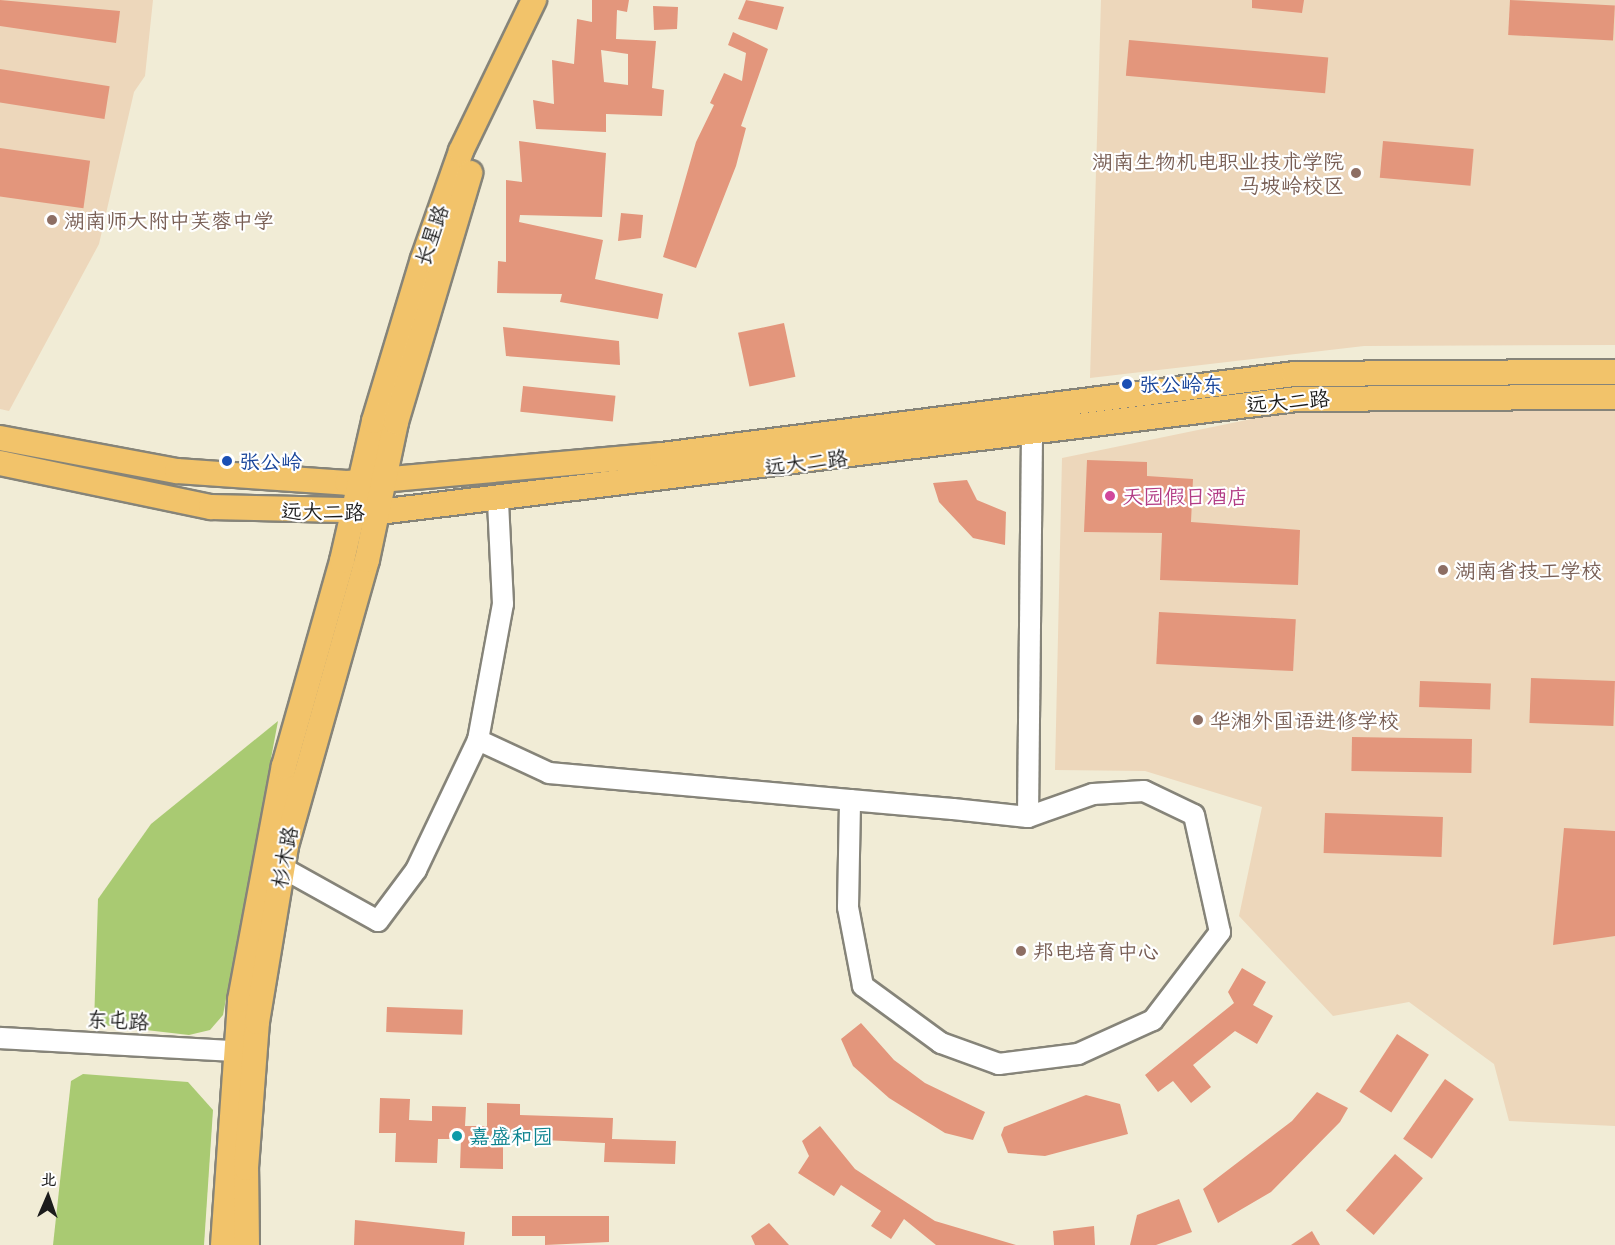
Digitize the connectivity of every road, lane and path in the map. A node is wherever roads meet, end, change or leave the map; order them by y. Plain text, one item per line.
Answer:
1 (534, 0) edge
2 (552, 0) edge
3 (1615, 372) edge
4 (1615, 398) edge
5 (1032, 432) junction
6 (0, 438) edge
7 (0, 463) edge
8 (385, 480) junction
9 (360, 482) junction
10 (498, 502) junction
11 (353, 512) junction
12 (378, 512) junction
13 (478, 740) junction
14 (850, 800) junction
15 (1028, 817) junction
16 (281, 867) junction
17 (0, 1038) edge
18 (234, 1051) junction
19 (223, 1245) edge
20 (248, 1245) edge

1 - 9 main road, 长星路
2 - 8 main road, 长星路
3 - 8 main road, 远大二路
4 - 5 main road, 远大二路
5 - 10 main road, 远大二路
5 - 15 street
6 - 9 main road, 远大二路
7 - 11 main road, 远大二路
8 - 9 main road, 远大二路
8 - 12 main road, 杉木路
9 - 11 main road, 杉木路
10 - 12 main road, 远大二路
10 - 13 street
11 - 12 main road, 远大二路
11 - 18 main road, 杉木路
12 - 16 main road, 杉木路
13 - 14 street
13 - 16 street
14 - 15 street
14 - 15 street
16 - 20 main road, 杉木路
17 - 18 street, 东屯路
18 - 19 main road, 杉木路

